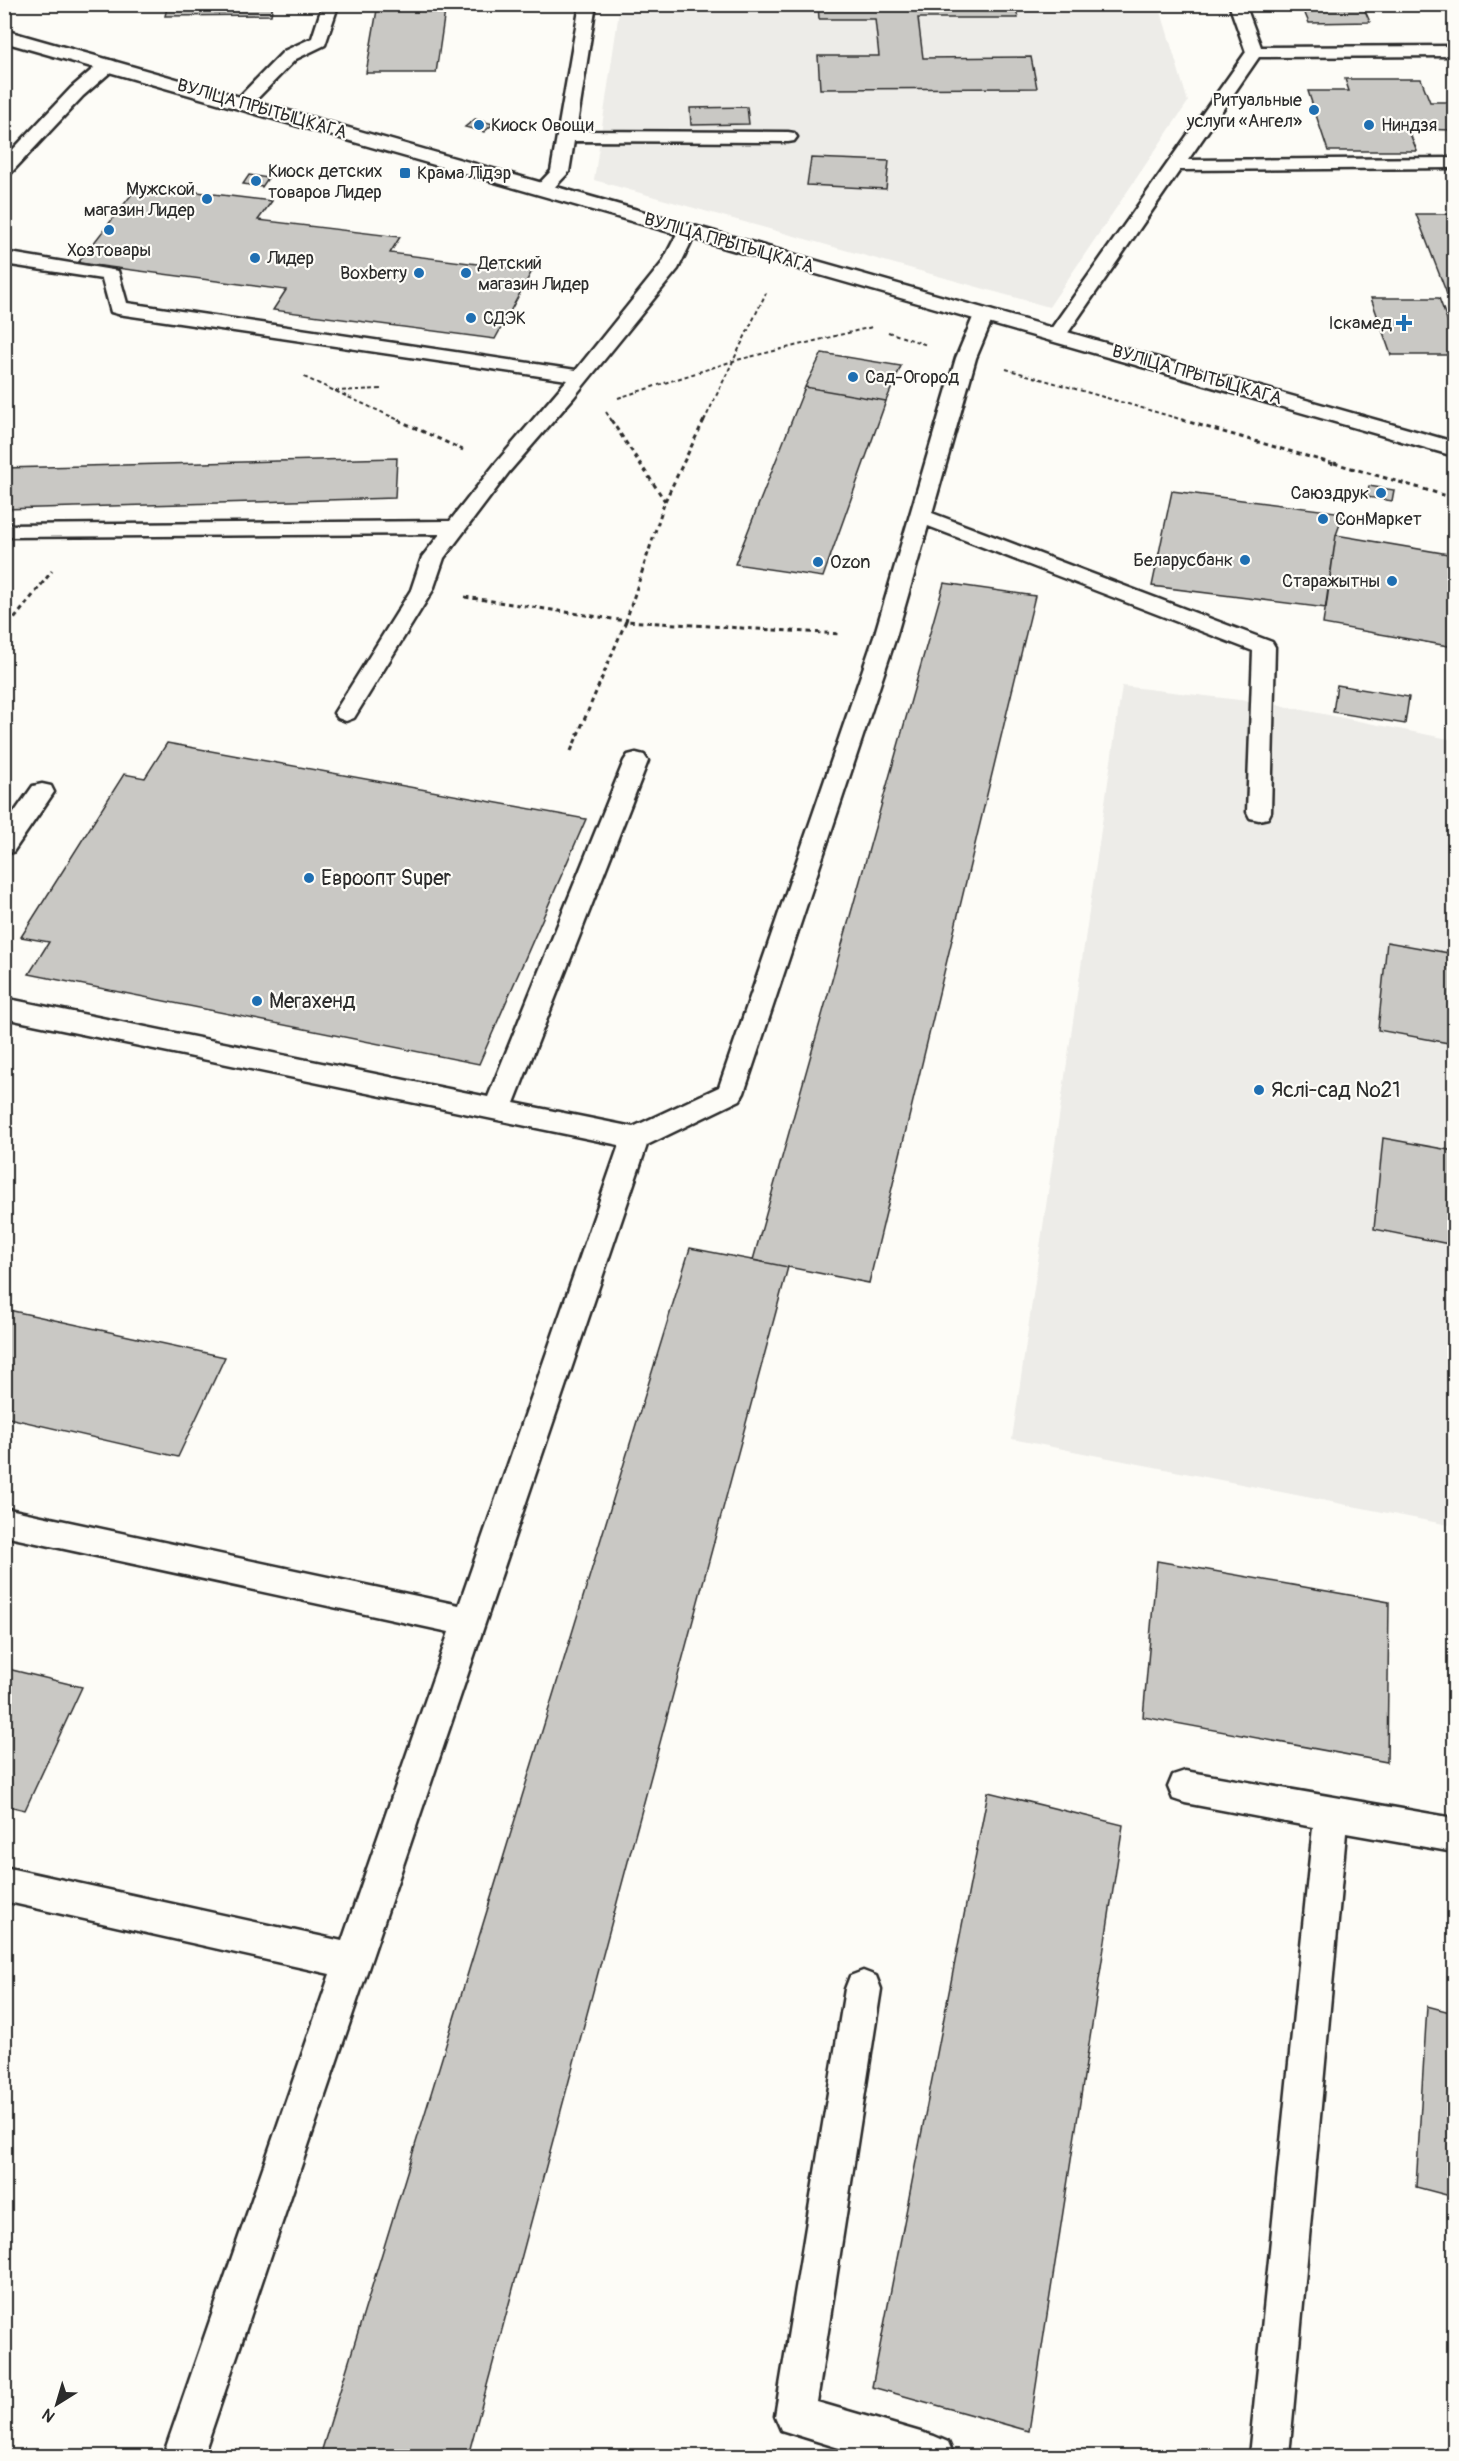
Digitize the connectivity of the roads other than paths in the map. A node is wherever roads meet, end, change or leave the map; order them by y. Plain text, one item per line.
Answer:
1 (588, 4) edge
2 (1237, 4) edge
3 (330, 6) dead end
4 (4, 36) edge
5 (1455, 51) edge
6 (1254, 52) junction
7 (108, 64) junction
8 (243, 103) junction
9 (566, 135) junction
10 (788, 136) dead end
11 (1455, 163) edge
12 (1175, 165) junction
13 (4, 170) edge
14 (543, 189) junction
15 (687, 232) junction
16 (4, 258) edge
17 (984, 315) junction
18 (1056, 336) junction
19 (579, 376) junction
20 (1455, 449) edge
21 (920, 516) junction
22 (456, 527) junction
23 (4, 531) edge
24 (346, 713) dead end
25 (636, 761) dead end
26 (42, 792) dead end
27 (1259, 812) dead end
28 (4, 846) edge
29 (4, 1008) edge
30 (497, 1110) junction
31 (635, 1138) junction
32 (4, 1522) edge
33 (469, 1622) junction
34 (1185, 1787) dead end
35 (1331, 1814) junction
36 (1455, 1835) edge
37 (4, 1884) edge
38 (353, 1960) junction
39 (863, 1989) dead end
40 (183, 2457) edge
41 (934, 2457) edge
42 (1269, 2457) edge

1 - 9 lane
2 - 6 lane
3 - 8 lane
4 - 7 street, ВУЛІЦА ПРЫТЫЦКАГА
5 - 6 lane
6 - 12 lane
7 - 8 street, ВУЛІЦА ПРЫТЫЦКАГА
7 - 13 lane
8 - 14 street, ВУЛІЦА ПРЫТЫЦКАГА
9 - 10 lane
9 - 14 lane
11 - 12 lane
12 - 18 lane
14 - 15 street, ВУЛІЦА ПРЫТЫЦКАГА
15 - 17 street, ВУЛІЦА ПРЫТЫЦКАГА
15 - 19 lane
16 - 19 lane
17 - 18 street, ВУЛІЦА ПРЫТЫЦКАГА
17 - 21 lane
18 - 20 street, ВУЛІЦА ПРЫТЫЦКАГА
19 - 22 lane
21 - 27 lane
21 - 31 lane
22 - 23 lane
22 - 24 lane
25 - 30 lane
26 - 28 lane
29 - 30 lane
30 - 31 lane
31 - 33 lane
32 - 33 lane
33 - 38 lane
34 - 35 lane
35 - 36 lane
35 - 42 lane
37 - 38 lane
38 - 40 lane
39 - 41 lane

